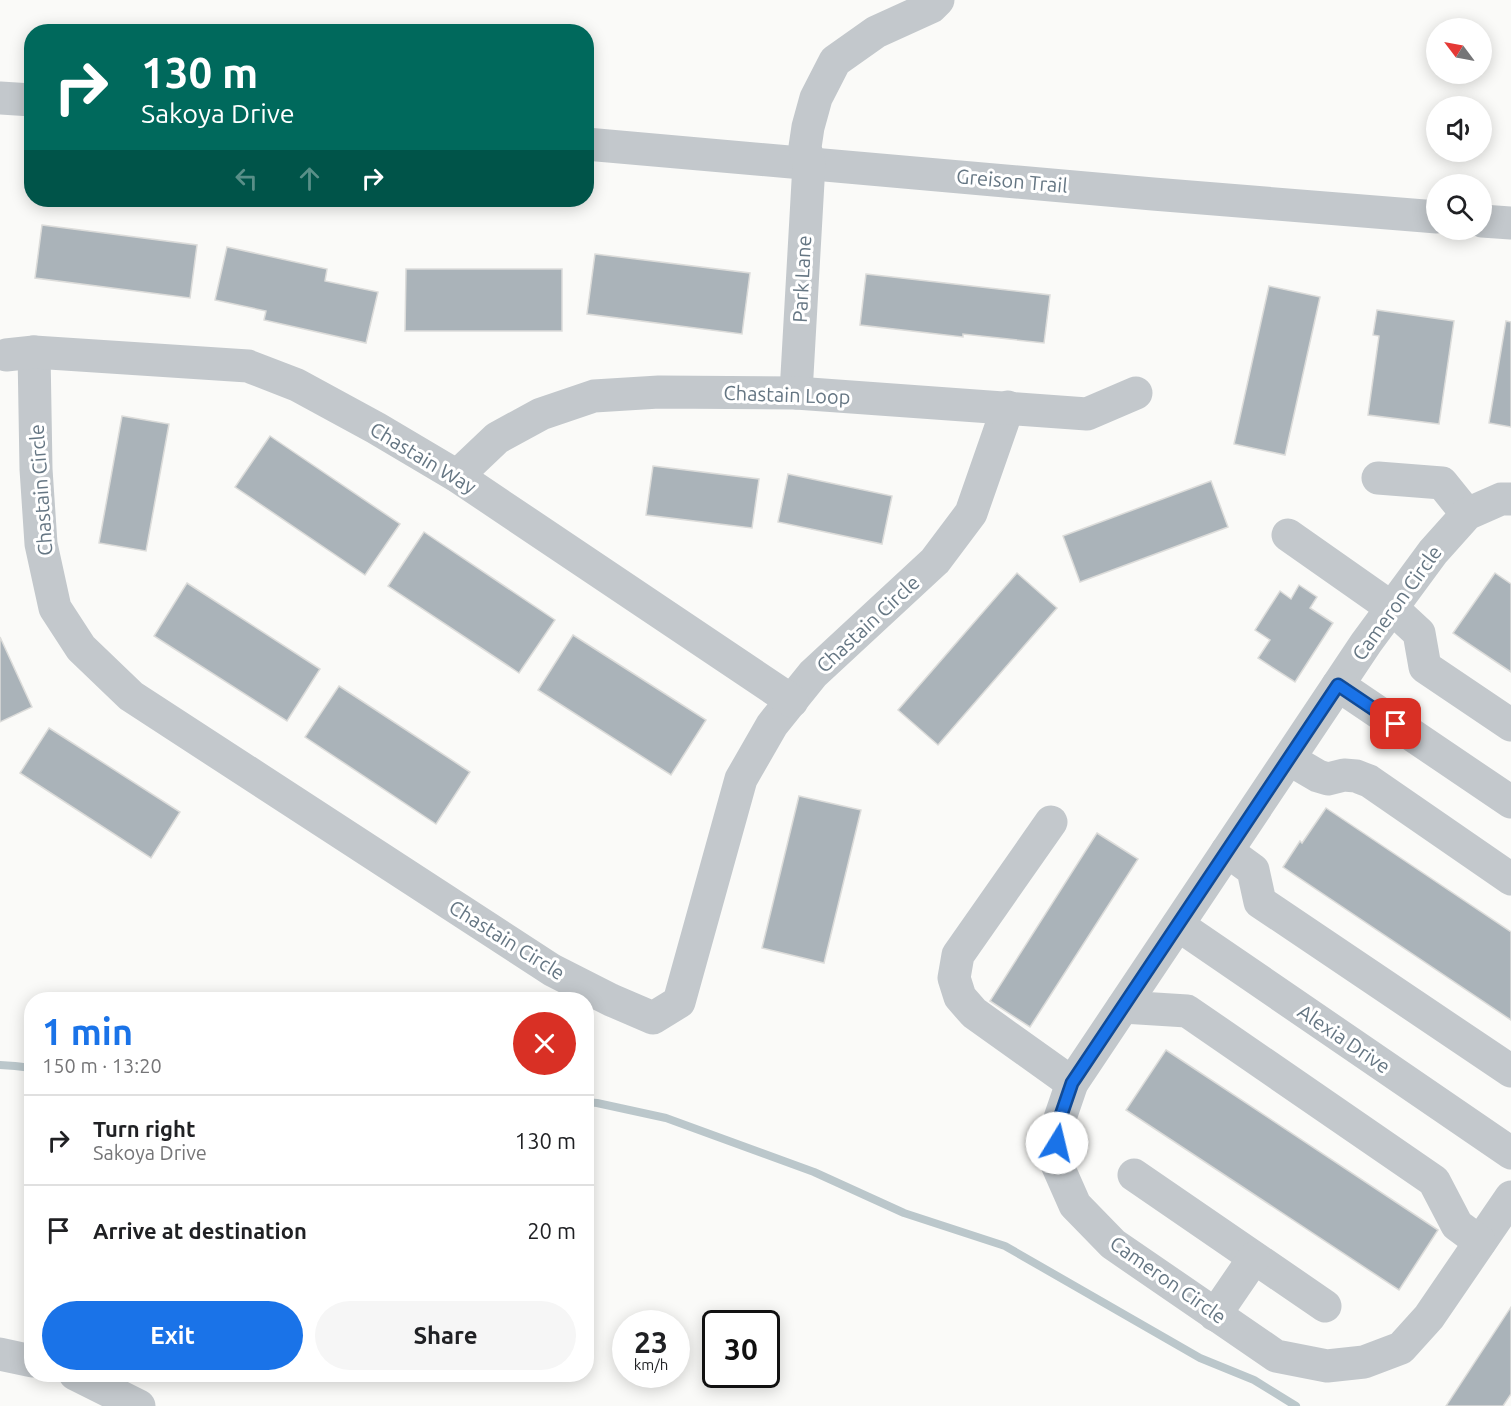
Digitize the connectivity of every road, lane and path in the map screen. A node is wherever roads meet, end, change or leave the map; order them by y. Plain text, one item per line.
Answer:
1 (938, 0) edge
2 (0, 98) edge
3 (24, 100) edge
4 (594, 145) edge
5 (809, 164) junction
6 (1426, 216) edge
7 (1492, 222) edge
8 (1511, 223) edge
9 (20, 354) joint
10 (796, 393) junction
11 (1136, 393) dead end
12 (1008, 407) junction
13 (457, 476) junction
14 (1378, 478) dead end
15 (1511, 499) edge
16 (1467, 514) junction
17 (1288, 535) dead end
18 (1392, 608) junction
19 (1338, 685) junction
20 (792, 701) junction
21 (1511, 725) edge
22 (1289, 759) junction
23 (1511, 802) edge
24 (1051, 822) dead end
25 (1227, 851) junction
26 (1511, 879) edge
27 (1178, 925) junction
28 (1123, 1007) junction
29 (1511, 1071) edge
30 (1072, 1083) junction
31 (1511, 1153) edge
32 (1134, 1175) dead end
33 (1511, 1197) edge
34 (1480, 1242) junction
35 (1254, 1258) junction
36 (1325, 1306) dead end
37 (1215, 1315) junction
38 (0, 1354) edge
39 (24, 1358) edge
40 (91, 1382) edge
41 (139, 1406) edge

1 - 5 street, Park Lane
2 - 3 street
4 - 5 street, Greison Trail
5 - 6 street, Greison Trail
5 - 10 street, Park Lane
7 - 8 street
9 - 13 street, Chastain Way
9 - 20 street, Chastain Circle
10 - 12 street, Chastain Loop
10 - 13 street, Chastain Loop
11 - 12 street, Chastain Loop
12 - 20 street, Chastain Circle
13 - 20 street, Chastain Way
14 - 16 street
15 - 16 street, Cameron Circle
16 - 18 street, Cameron Circle
17 - 18 street
18 - 19 street, Cameron Circle
18 - 21 street
19 - 22 street, Cameron Circle
19 - 23 street
22 - 25 street, Cameron Circle
22 - 26 street
24 - 30 street
25 - 27 street, Cameron Circle
25 - 29 street
27 - 28 street, Cameron Circle
27 - 31 street, Alexia Drive
28 - 30 street, Cameron Circle
28 - 34 street
30 - 37 street, Cameron Circle
32 - 35 street
33 - 34 street, Cameron Circle
34 - 37 street, Cameron Circle
35 - 36 street
35 - 37 street
38 - 39 street
40 - 41 street

